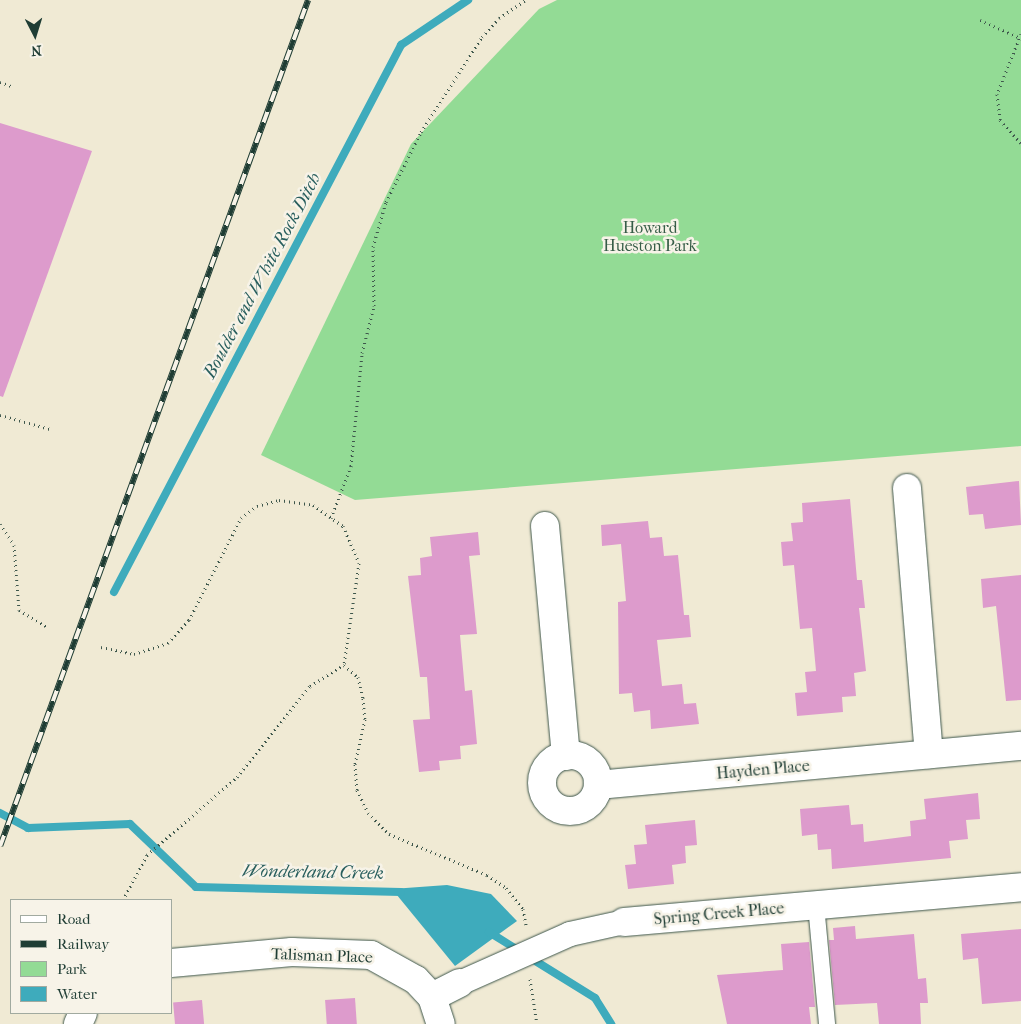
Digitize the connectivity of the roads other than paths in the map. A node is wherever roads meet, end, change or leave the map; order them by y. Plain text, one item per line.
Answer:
1 (907, 488) dead end
2 (545, 526) dead end
3 (1021, 746) edge
4 (928, 754) junction
5 (566, 756) junction
6 (598, 785) junction
7 (1021, 887) edge
8 (816, 905) junction
9 (624, 922) joint
10 (172, 964) edge
11 (460, 983) joint
12 (432, 997) junction
13 (441, 1024) edge
14 (827, 1024) edge

1 - 4 street
2 - 5 street
3 - 4 street, Hayden Place
4 - 6 street, Hayden Place
5 - 6 street
5 - 6 street
7 - 8 street, Spring Creek Place
8 - 9 street, Spring Creek Place
8 - 14 lane
9 - 11 street, Spring Creek Place
10 - 12 street, Talisman Place
11 - 12 street, Spring Creek Place
12 - 13 street, Talisman Place

